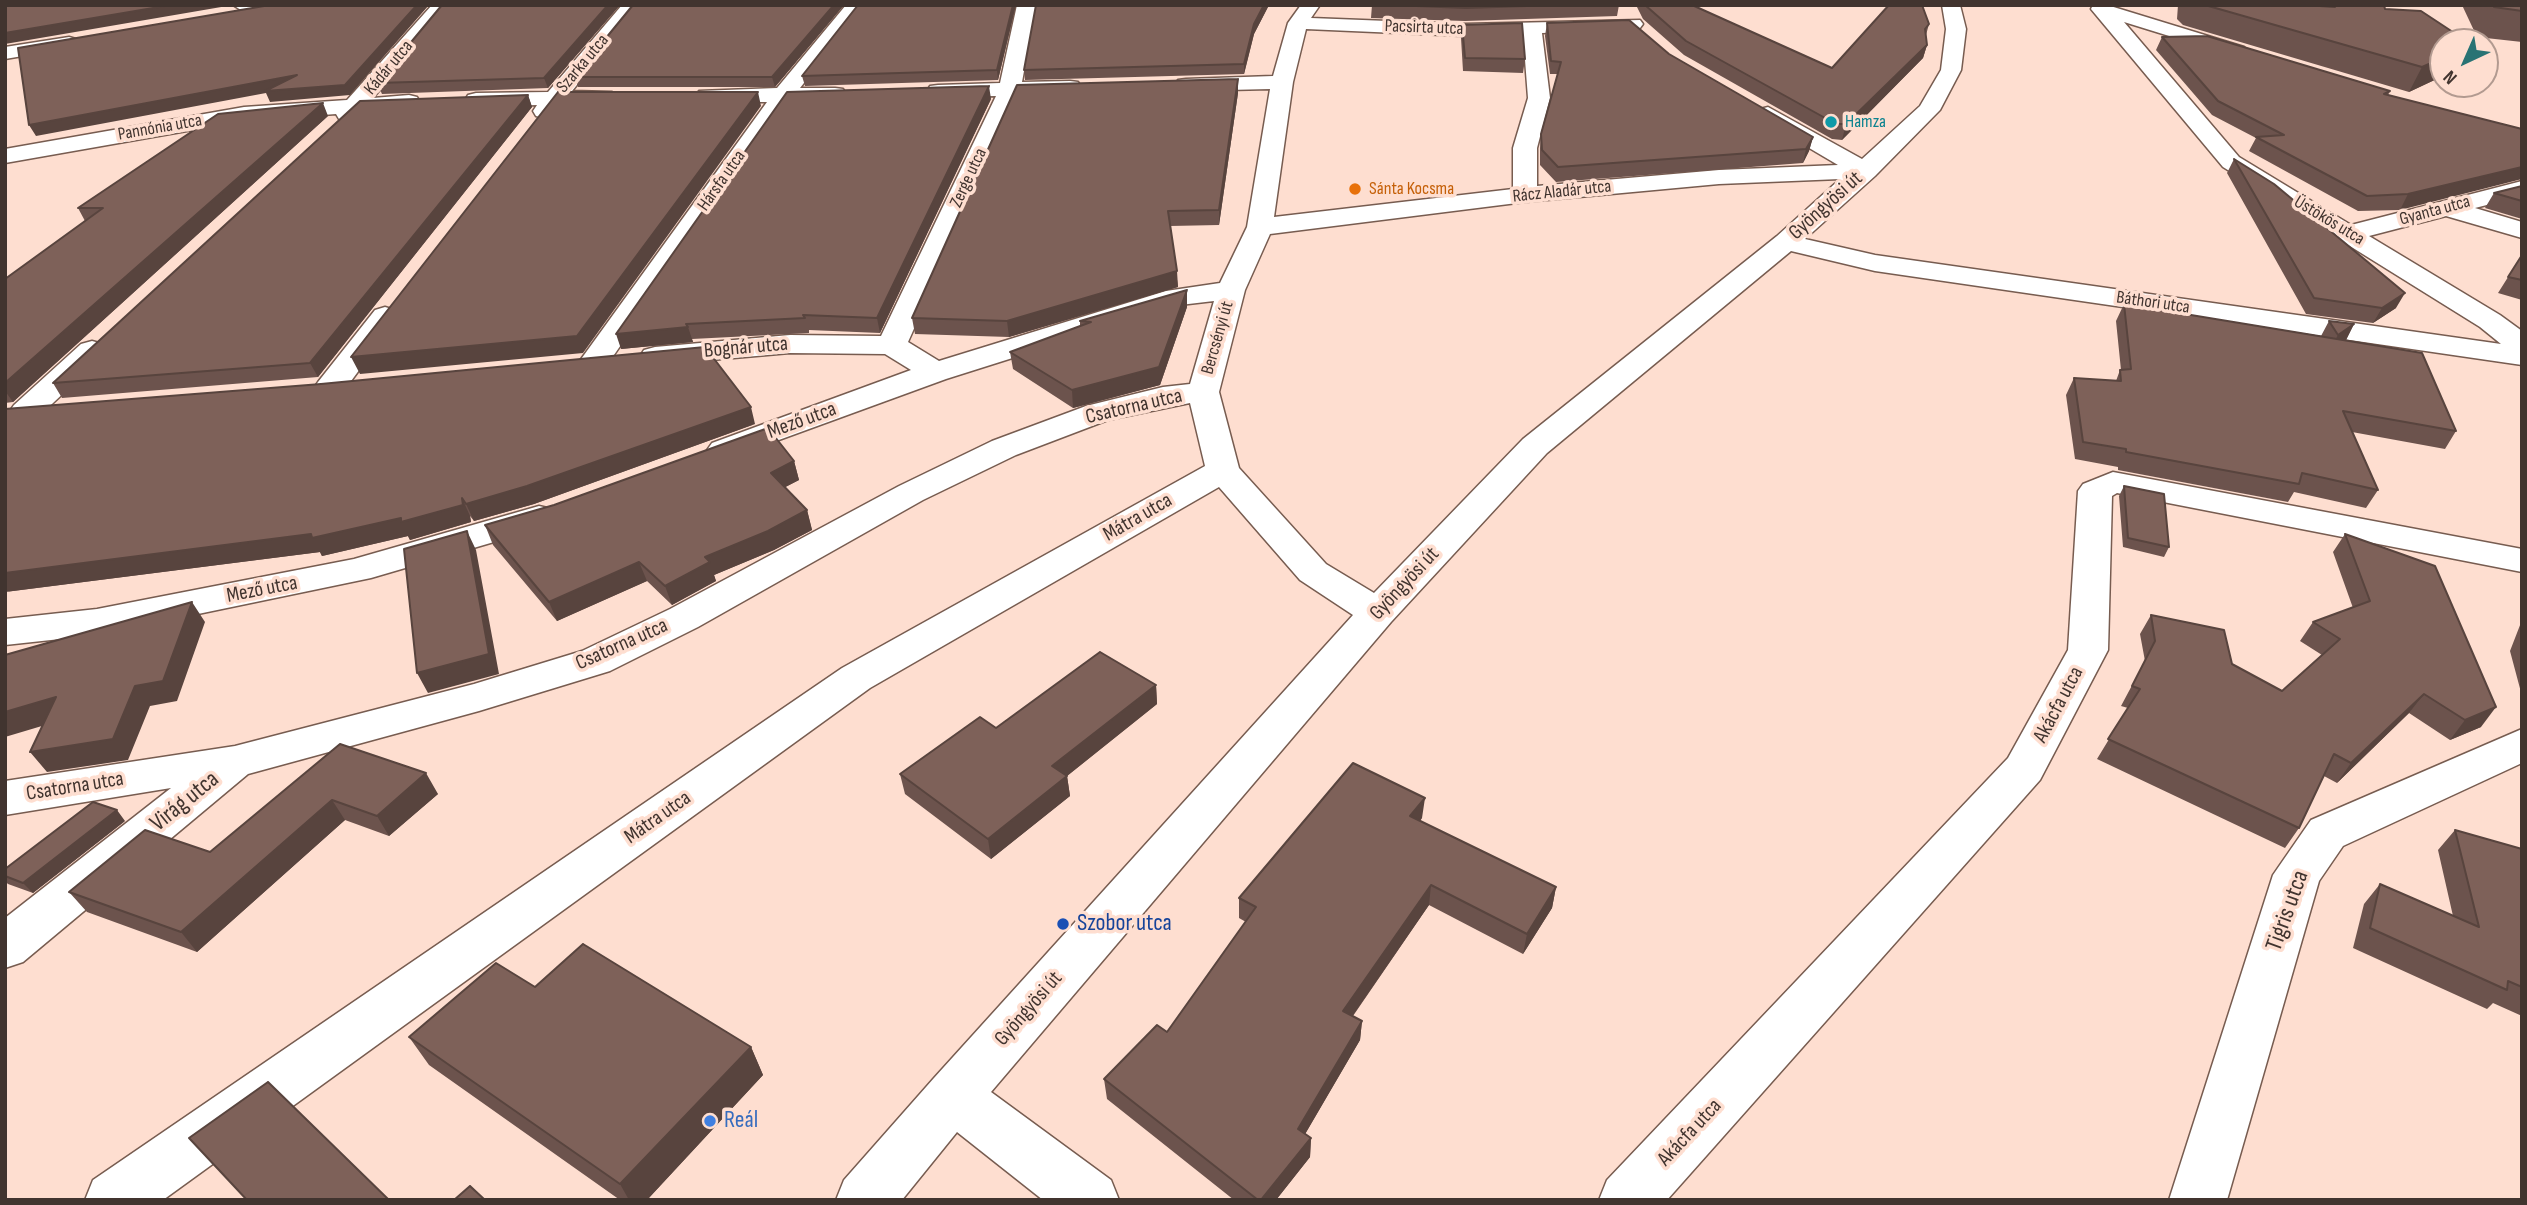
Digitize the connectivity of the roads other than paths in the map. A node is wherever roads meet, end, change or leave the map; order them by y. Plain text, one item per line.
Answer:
1 (442, 5) edge
2 (632, 5) edge
3 (856, 5) edge
4 (1027, 5) edge
5 (1951, 5) edge
6 (2094, 8) edge
7 (1305, 14) edge
8 (1629, 14) edge
9 (1532, 29) junction
10 (1650, 38) edge
11 (2193, 38) junction
12 (85, 41) edge
13 (2131, 44) junction
14 (5, 52) edge
15 (2258, 57) edge
16 (1282, 82) junction
17 (1160, 85) edge
18 (1091, 87) edge
19 (1010, 88) junction
20 (916, 92) edge
21 (863, 93) edge
22 (782, 96) junction
23 (555, 97) junction
24 (622, 97) edge
25 (688, 97) edge
26 (450, 101) edge
27 (424, 102) edge
28 (1746, 102) edge
29 (358, 104) junction
30 (529, 129) edge
31 (328, 132) edge
32 (5, 156) edge
33 (1866, 171) junction
34 (2522, 188) edge
35 (1525, 195) junction
36 (2447, 208) junction
37 (1260, 226) junction
38 (2522, 230) edge
39 (2349, 233) junction
40 (1786, 242) junction
41 (1231, 290) junction
42 (396, 303) edge
43 (106, 338) edge
44 (892, 345) junction
45 (2522, 346) edge
46 (2522, 356) edge
47 (581, 363) joint
48 (935, 372) junction
49 (368, 385) edge
50 (1203, 392) junction
51 (66, 409) edge
52 (15, 414) edge
53 (690, 462) edge
54 (1223, 470) junction
55 (573, 505) edge
56 (2522, 561) edge
57 (1377, 613) junction
58 (5, 632) edge
59 (2522, 745) edge
60 (235, 762) junction
61 (5, 798) edge
62 (5, 947) edge
63 (953, 1096) junction
64 (114, 1200) edge
65 (865, 1200) edge
66 (1090, 1200) edge
67 (1628, 1200) edge
68 (2198, 1200) edge

1 - 29 street, Kádár utca
2 - 23 street, Szarka utca
3 - 22 street, Hársfa utca
4 - 19 street, Zerge utca
5 - 33 street, Gyöngyösi út
6 - 11 street
6 - 13 street, Üstökös utca
7 - 9 street, Pacsirta utca
7 - 16 street, Bercsényi út
8 - 9 street, Pacsirta utca
8 - 10 street
9 - 35 street
11 - 13 street
11 - 15 street
12 - 14 street
13 - 39 street, Üstökös utca
16 - 17 street
16 - 37 street, Bercsényi út
18 - 19 street
19 - 20 street
19 - 44 street, Zerge utca
21 - 22 street
22 - 25 street
22 - 47 street, Hársfa utca
23 - 24 street
23 - 26 street
23 - 30 street, Szarka utca
27 - 29 street, Pannónia utca
28 - 33 street
29 - 31 street, Kádár utca
29 - 32 street, Pannónia utca
33 - 35 street, Rácz Aladár utca
33 - 40 street, Gyöngyösi út
34 - 36 street, Gyanta utca
35 - 37 street, Rácz Aladár utca
36 - 38 street
36 - 39 street, Gyanta utca
37 - 41 street, Bercsényi út
39 - 45 street, Üstökös utca
40 - 46 street, Báthori utca
40 - 57 street, Gyöngyösi út
41 - 48 street, Mező utca
41 - 50 street, Bercsényi út
42 - 49 street
43 - 52 street
44 - 47 street, Bognár utca
44 - 48 street
48 - 53 street, Mező utca
50 - 54 street, Bercsényi út
50 - 60 street, Csatorna utca
51 - 52 street
54 - 57 street, Bercsényi út
54 - 64 street, Mátra utca
55 - 58 street, Mező utca
56 - 67 street, Akácfa utca
57 - 63 street, Gyöngyösi út
59 - 68 street, Tigris utca
60 - 61 street, Csatorna utca
60 - 62 street, Virág utca
63 - 65 street, Gyöngyösi út
63 - 66 street

